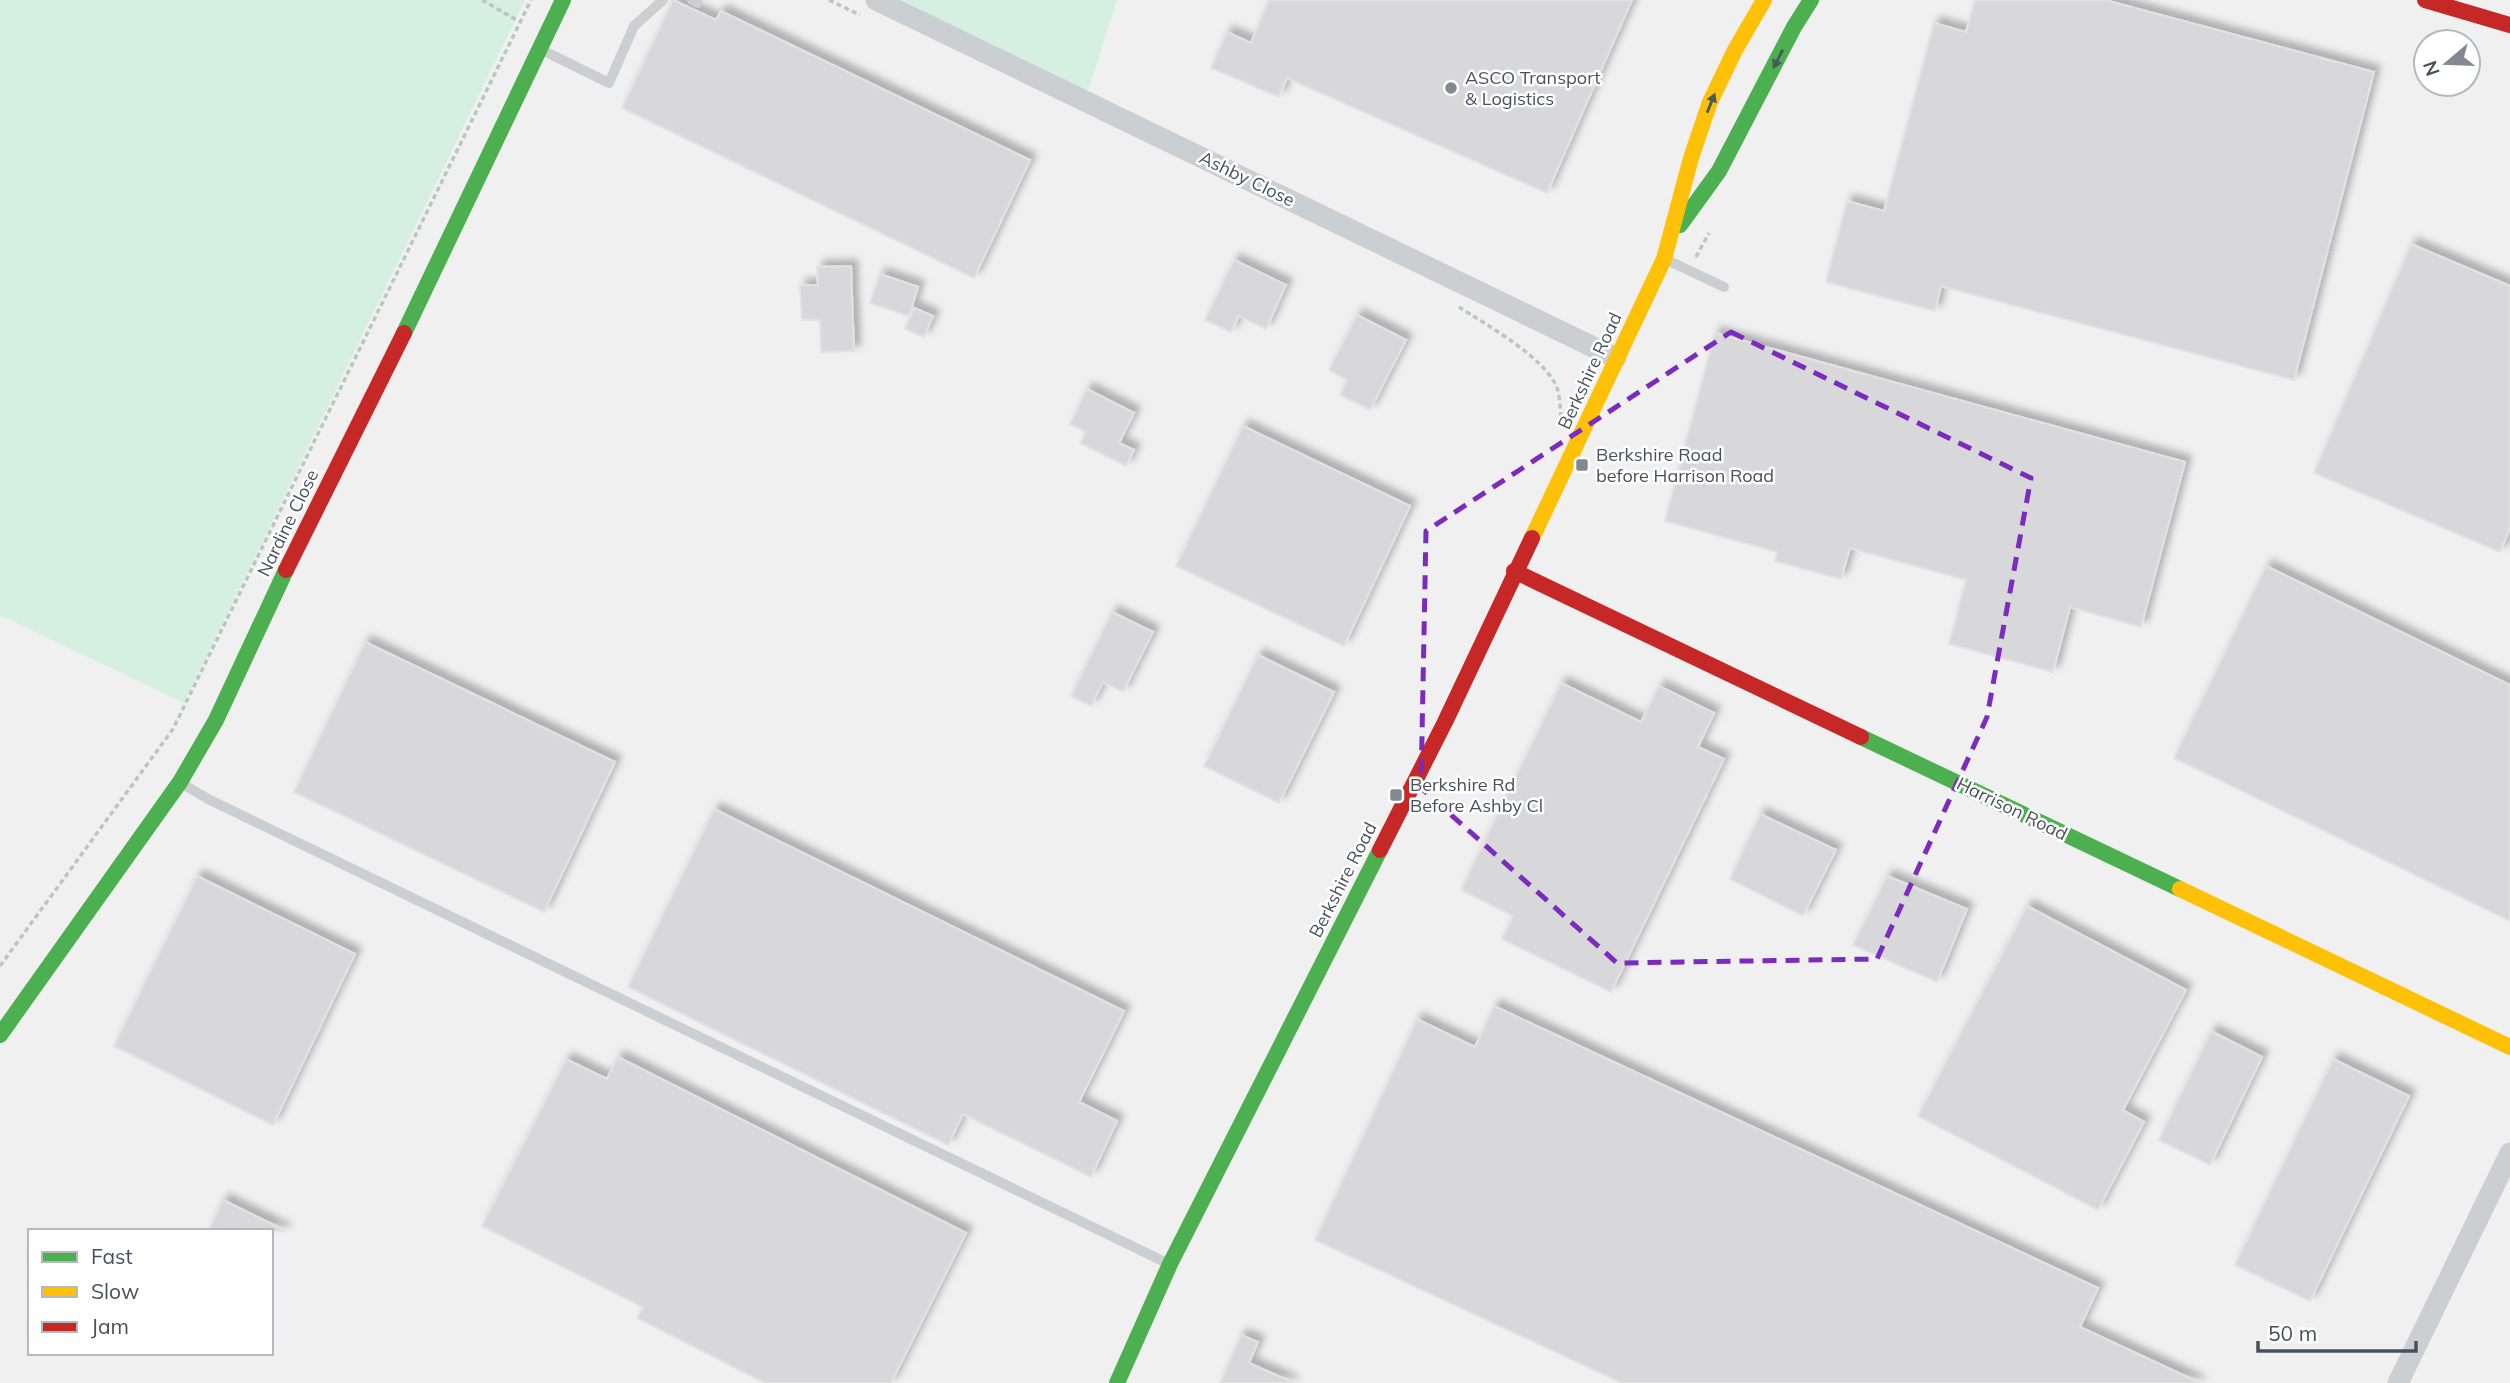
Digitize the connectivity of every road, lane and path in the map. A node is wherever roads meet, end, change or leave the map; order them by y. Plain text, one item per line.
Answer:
1 (482, 0) edge
2 (531, 0) edge
3 (562, 0) edge
4 (663, 0) edge
5 (829, 0) edge
6 (1764, 0) edge
7 (1811, 0) edge
8 (2426, 0) edge
9 (871, 9) edge
10 (520, 22) junction
11 (2510, 25) edge
12 (539, 48) junction
13 (1669, 241) junction
14 (1664, 259) junction
15 (1724, 288) dead end
16 (1454, 304) dead end
17 (1616, 358) junction
18 (1560, 423) dead end
19 (1514, 571) junction
20 (180, 782) junction
21 (0, 966) edge
22 (0, 1035) edge
23 (2510, 1047) edge
24 (2510, 1153) edge
25 (1170, 1264) junction
26 (1117, 1383) edge
27 (2398, 1383) edge

1 - 10 path
2 - 10 path
3 - 12 main road, Nardine Close
4 - 12 lane
5 - 9 path
13 -> 6 main road, Berkshire Road
7 -> 13 main road, Berkshire Road
8 - 11 main road
9 - 17 street, Ashby Close
10 - 21 path
12 - 20 main road, Nardine Close
13 - 14 main road, Berkshire Road
14 - 15 lane
14 - 17 main road, Berkshire Road
16 - 18 path
17 - 19 main road, Berkshire Road
19 - 23 main road, Harrison Road
19 - 25 main road, Berkshire Road
20 - 22 main road, Nardine Close
20 - 25 lane
24 - 27 street
25 - 26 main road, Berkshire Road

